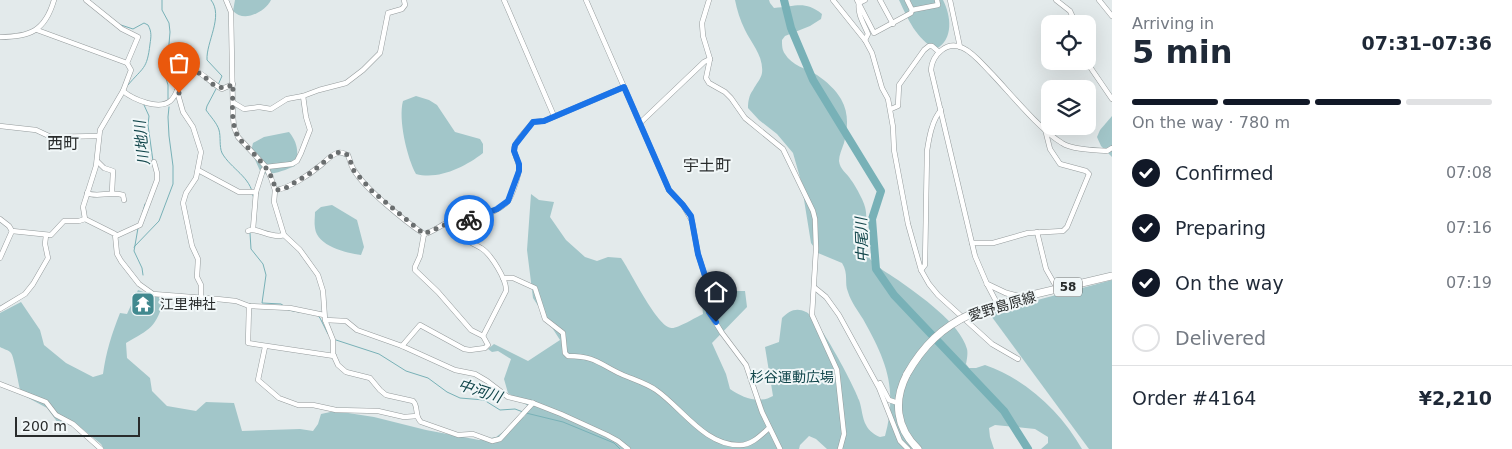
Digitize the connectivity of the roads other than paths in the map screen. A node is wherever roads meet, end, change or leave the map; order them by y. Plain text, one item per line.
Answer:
1 (54, 0) edge
2 (86, 0) edge
3 (226, 0) edge
4 (404, 0) edge
5 (504, 0) edge
6 (586, 0) edge
7 (709, 0) edge
8 (833, 0) edge
9 (865, 0) edge
10 (880, 0) edge
11 (907, 0) edge
12 (938, 0) edge
13 (950, 0) edge
14 (1056, 0) edge
15 (1099, 0) edge
16 (858, 2) edge
17 (912, 10) junction
18 (1072, 15) edge
19 (1112, 16) edge
20 (893, 24) junction
21 (37, 30) junction
22 (0, 37) edge
23 (865, 40) junction
24 (960, 47) junction
25 (938, 52) junction
26 (710, 59) junction
27 (127, 63) junction
28 (1092, 70) edge
29 (233, 84) junction
30 (624, 87) junction
31 (123, 90) junction
32 (177, 91) junction
33 (303, 96) junction
34 (1112, 99) edge
35 (234, 104) junction
36 (891, 109) junction
37 (941, 110) junction
38 (554, 116) junction
39 (640, 124) junction
40 (1041, 124) edge
41 (0, 126) edge
42 (1047, 135) edge
43 (1054, 135) edge
44 (98, 136) junction
45 (1112, 148) edge
46 (97, 161) junction
47 (154, 162) dead end
48 (266, 167) junction
49 (198, 170) junction
50 (275, 190) junction
51 (112, 192) junction
52 (254, 192) junction
53 (87, 193) junction
54 (124, 200) dead end
55 (0, 219) edge
56 (85, 219) junction
57 (462, 222) junction
58 (12, 231) junction
59 (1036, 232) junction
60 (424, 234) junction
61 (46, 235) junction
62 (284, 235) junction
63 (116, 236) junction
64 (972, 244) junction
65 (0, 258) edge
66 (922, 270) junction
67 (1112, 276) edge
68 (503, 278) junction
69 (986, 284) junction
70 (815, 288) junction
71 (1058, 290) junction
72 (201, 297) junction
73 (1023, 297) junction
74 (998, 305) junction
75 (249, 306) junction
76 (0, 309) edge
77 (325, 317) junction
78 (483, 336) junction
79 (402, 346) junction
80 (265, 347) junction
81 (334, 356) junction
82 (1018, 359) dead end
83 (869, 368) junction
84 (0, 384) edge
85 (533, 403) junction
86 (898, 403) junction
87 (417, 416) junction
88 (769, 428) junction
89 (100, 449) edge
90 (628, 449) edge
91 (780, 449) edge
92 (840, 449) edge
93 (908, 449) edge
94 (918, 449) edge

1 - 21 street
2 - 27 street
3 - 29 street
4 - 33 street
5 - 38 street
6 - 30 street
7 - 26 street
8 - 23 street
9 - 16 street
10 - 20 street
11 - 17 street
12 - 17 street
13 - 24 street
14 - 18 street
15 - 19 street
16 - 20 street
16 - 23 street
17 - 20 street
21 - 22 street
21 - 27 street
23 - 36 street
24 - 25 street
24 - 40 street
25 - 36 street
25 - 37 street
26 - 39 street
26 - 70 street
27 - 31 street
28 - 34 street
29 - 32 street
29 - 35 street
30 - 38 street
30 - 39 street
31 - 32 street
31 - 44 street
32 - 49 street
33 - 35 street
33 - 48 street
35 - 48 street
36 - 66 street
37 - 64 street
37 - 66 street
38 - 57 street
39 - 88 street
41 - 44 street
42 - 59 street
43 - 45 street
44 - 46 street
46 - 51 street
46 - 53 street
47 - 63 street
48 - 50 street
48 - 52 street
49 - 52 street
49 - 72 street
50 - 60 street
50 - 62 street
51 - 53 street
51 - 54 street
52 - 62 street
53 - 56 street
55 - 58 street
56 - 61 street
56 - 63 street
57 - 60 street
57 - 68 street
58 - 61 street
58 - 65 street
59 - 64 street
59 - 71 street
60 - 78 street
61 - 76 street
62 - 77 street
63 - 72 street
64 - 69 street
66 - 82 street
67 - 71 main road, 愛野島原線 / 58
68 - 78 street
68 - 88 street
69 - 73 street
69 - 74 street
70 - 83 street
70 - 92 street
71 - 73 main road, 愛野島原線 / 58
72 - 75 street
73 - 74 main road, 愛野島原線 / 58
74 - 86 main road, 愛野島原線 / 58, bridge
75 - 77 street
75 - 80 street
77 - 79 street
77 - 81 street
78 - 79 street
79 - 85 street
80 - 81 street
80 - 87 street
81 - 87 street
83 - 86 street
83 - 93 street
84 - 89 street
85 - 87 street
85 - 90 street
86 - 94 main road, 愛野島原線 / 58
88 - 91 street

